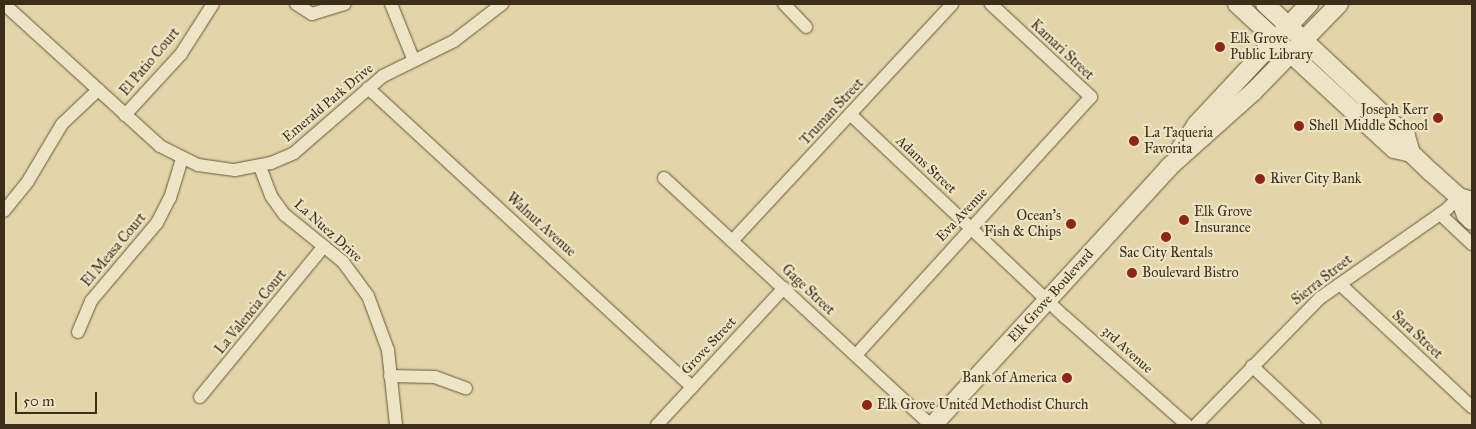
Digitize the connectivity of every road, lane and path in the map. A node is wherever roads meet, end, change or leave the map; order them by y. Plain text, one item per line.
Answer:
1 (4, 4) edge
2 (213, 4) edge
3 (296, 4) edge
4 (346, 4) edge
5 (391, 4) edge
6 (502, 4) edge
7 (784, 4) edge
8 (952, 4) edge
9 (991, 4) edge
10 (1236, 4) edge
11 (1265, 4) edge
12 (1309, 4) edge
13 (1338, 4) edge
14 (806, 26) dead end
15 (1288, 26) junction
16 (1276, 39) junction
17 (1298, 47) junction
18 (414, 61) junction
19 (368, 88) junction
20 (98, 90) junction
21 (1091, 97) joint
22 (125, 114) junction
23 (850, 114) junction
24 (182, 159) junction
25 (260, 167) junction
26 (1169, 167) junction
27 (664, 178) dead end
28 (1466, 199) edge
29 (4, 211) edge
30 (1440, 214) junction
31 (1472, 221) edge
32 (970, 228) junction
33 (733, 240) junction
34 (1472, 244) edge
35 (324, 246) junction
36 (1341, 285) junction
37 (784, 288) junction
38 (1046, 300) junction
39 (78, 332) dead end
40 (856, 355) junction
41 (1252, 366) junction
42 (390, 376) junction
43 (692, 387) junction
44 (466, 388) dead end
45 (200, 397) dead end
46 (1472, 407) edge
47 (396, 425) edge
48 (657, 425) edge
49 (932, 425) edge
50 (1187, 425) edge
51 (1196, 425) edge
52 (1315, 425) edge

1 - 20 street, Emerald Park Drive
2 - 22 street, El Patio Court
3 - 4 street
5 - 18 street
6 - 18 street, Emerald Park Drive
7 - 14 street
8 - 23 street, Truman Street
9 - 21 street, Kamari Street
10 - 16 main road
11 - 15 main road
12 - 15 main road, Elk Grove Boulevard
13 - 17 main road, Elk Grove Boulevard
15 - 16 main road, Elk Grove Boulevard
15 - 17 main road
16 - 17 main road
16 - 26 main road, Elk Grove Boulevard
17 - 26 main road, Elk Grove Boulevard
17 - 28 main road
18 - 19 street, Emerald Park Drive
19 - 25 street, Emerald Park Drive
19 - 43 street, Walnut Avenue
20 - 22 street, Emerald Park Drive
20 - 29 street
21 - 32 street, Eva Avenue
22 - 24 street, Emerald Park Drive
23 - 32 street, Adams Street
23 - 33 street, Truman Street
24 - 25 street, Emerald Park Drive
24 - 39 street, El Measa Court
25 - 35 street, La Nuez Drive
26 - 38 main road, Elk Grove Boulevard
27 - 33 street, Gage Street
28 - 30 street, Sierra Street
28 - 31 main road
30 - 34 street
30 - 36 street, Sierra Street
32 - 38 street, Adams Street
32 - 40 street, Eva Avenue
33 - 37 street, Gage Street
35 - 42 street, La Nuez Drive
35 - 45 street, La Valencia Court
36 - 41 street, Sierra Street
36 - 46 street, Sara Street
37 - 40 street, Gage Street
37 - 43 street, Grove Street
38 - 49 main road, Elk Grove Boulevard
38 - 50 street, 3rd Avenue
40 - 49 street, Gage Street
41 - 51 street, Sierra Street
41 - 52 street
42 - 44 street
42 - 47 street, La Nuez Drive
43 - 48 street, Grove Street

